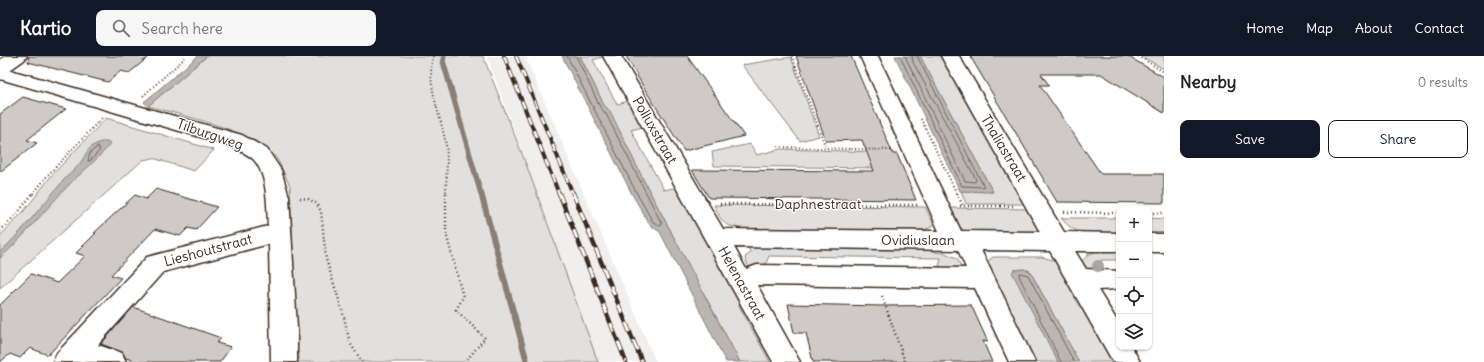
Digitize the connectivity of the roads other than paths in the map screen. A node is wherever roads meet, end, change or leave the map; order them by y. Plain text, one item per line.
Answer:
1 (18, 56) edge
2 (612, 56) edge
3 (869, 56) edge
4 (950, 56) edge
5 (0, 68) edge
6 (0, 73) edge
7 (698, 204) joint
8 (280, 232) junction
9 (717, 238) junction
10 (959, 240) junction
11 (1058, 241) junction
12 (1116, 242) edge
13 (1152, 243) edge
14 (1164, 243) edge
15 (982, 278) junction
16 (1079, 280) junction
17 (1116, 280) dead end
18 (740, 281) junction
19 (72, 356) edge
20 (113, 362) edge
21 (284, 362) edge
22 (787, 362) edge
23 (1022, 362) edge
24 (1127, 362) edge

1 - 5 street
2 - 7 street, Polluxstraat
3 - 10 street
4 - 11 street, Thaliastraat
6 - 8 street, Tilburgweg
7 - 9 street, Helenastraat
8 - 19 street, Lieshoutstraat
8 - 21 street, Tilburgweg
9 - 10 street, Ovidiuslaan
9 - 18 street, Helenastraat
10 - 11 street, Ovidiuslaan
10 - 15 street
11 - 12 street, Ovidiuslaan
11 - 16 street, Thaliastraat
13 - 14 street
15 - 18 street
15 - 23 street
16 - 17 street
16 - 24 street, Thaliastraat
18 - 22 street, Helenastraat
19 - 20 street, Lieshoutstraat

